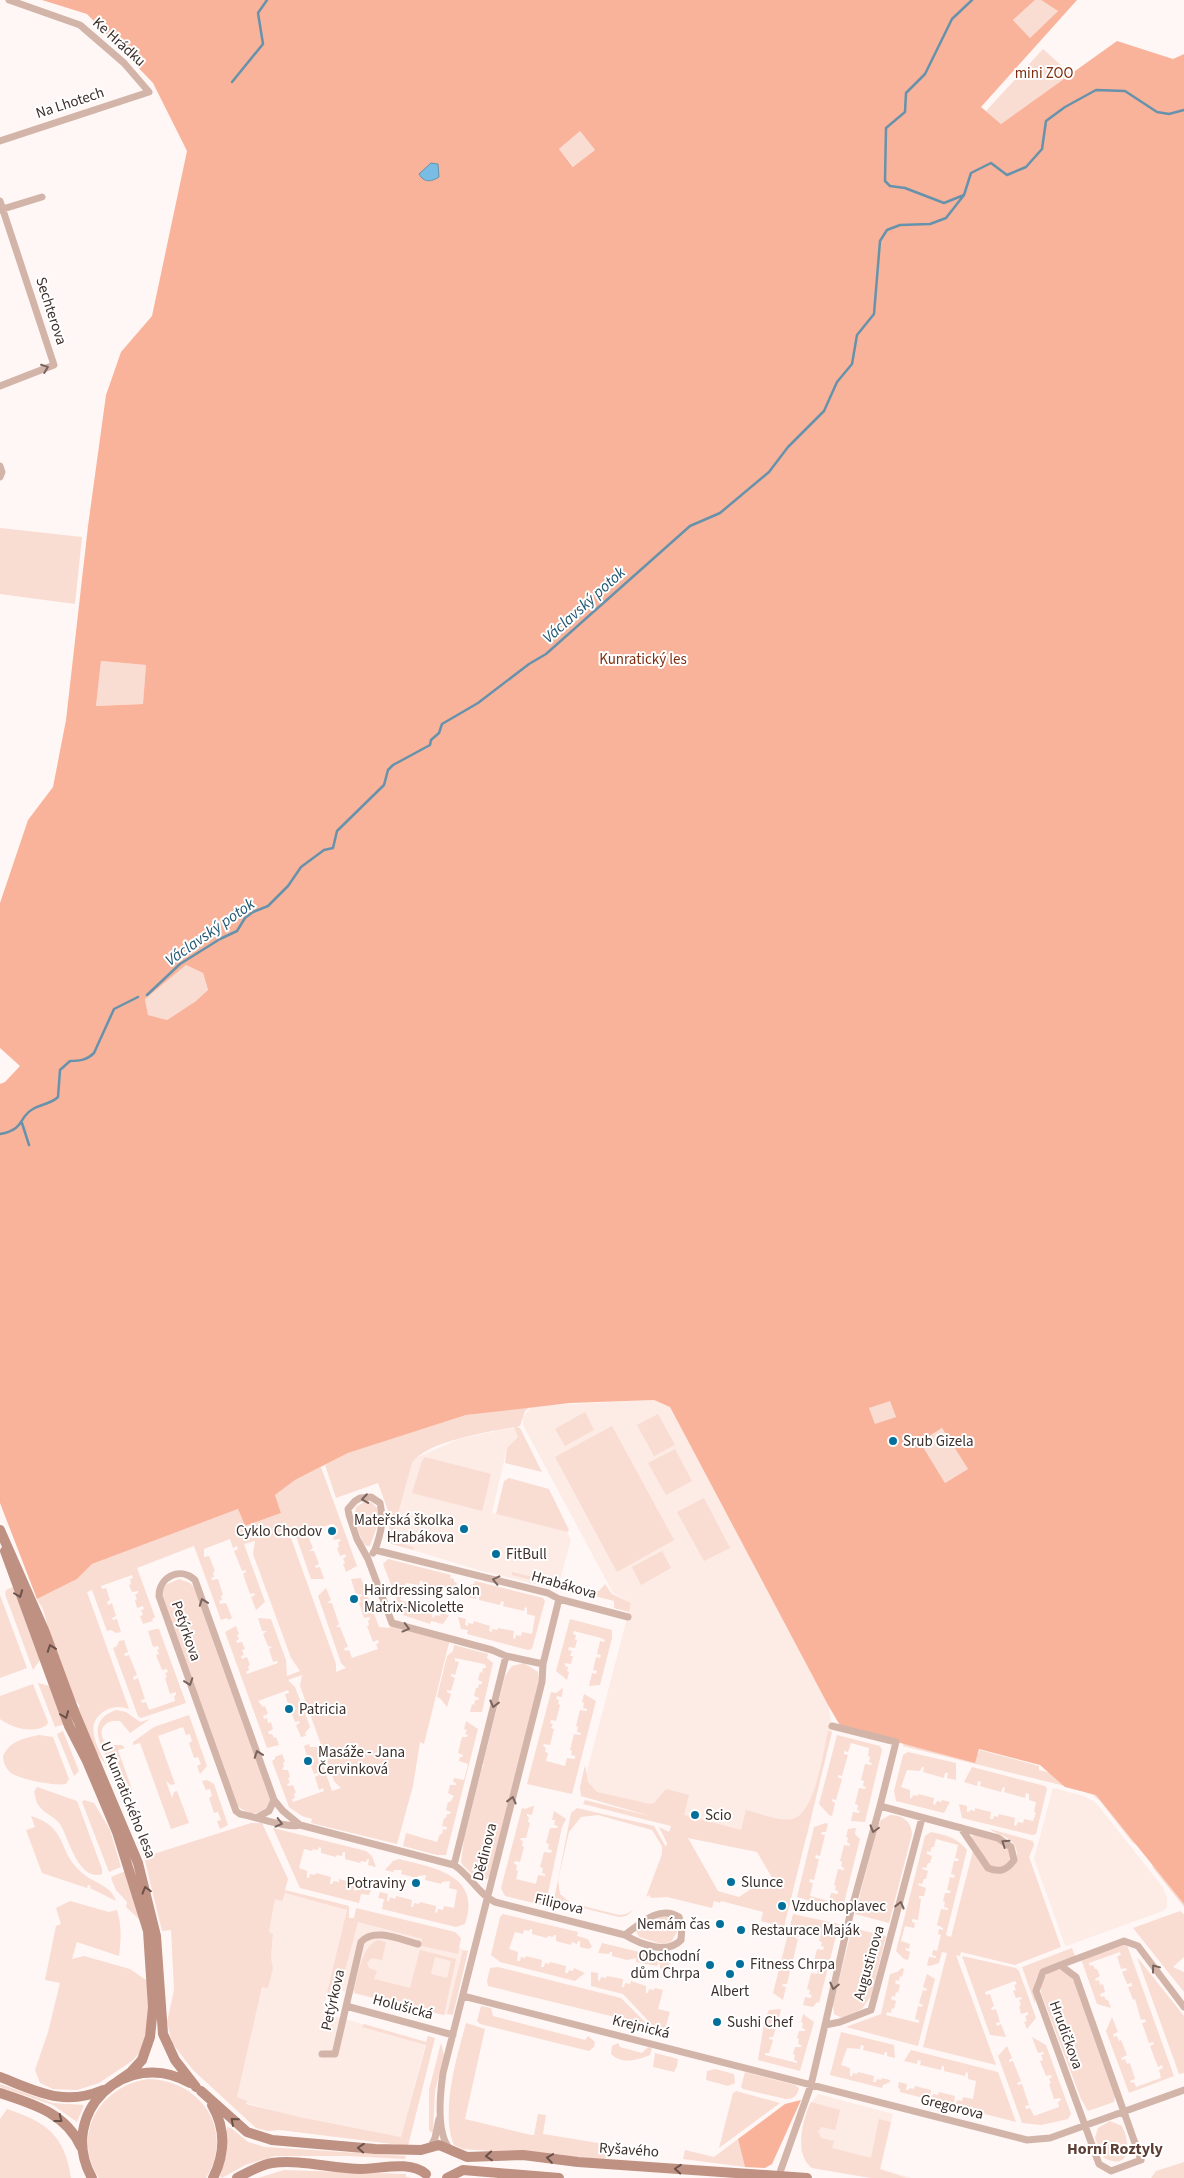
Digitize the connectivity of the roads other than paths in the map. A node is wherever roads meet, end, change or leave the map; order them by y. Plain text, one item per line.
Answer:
1 (9, 0) edge
2 (149, 92) joint
3 (0, 141) edge
4 (42, 197) dead end
5 (0, 201) edge
6 (2, 210) edge
7 (0, 386) edge
8 (0, 466) edge
9 (0, 477) edge
10 (0, 1530) edge
11 (375, 1550) junction
12 (368, 1559) junction
13 (559, 1599) junction
14 (628, 1617) dead end
15 (506, 1656) junction
16 (543, 1664) junction
17 (832, 1726) dead end
18 (274, 1800) junction
19 (880, 1806) junction
20 (257, 1817) junction
21 (922, 1818) junction
22 (300, 1825) junction
23 (961, 1828) junction
24 (454, 1865) junction
25 (488, 1898) junction
26 (625, 1935) junction
27 (418, 1944) dead end
28 (1060, 1965) junction
29 (464, 1996) junction
30 (346, 2006) junction
31 (1184, 2007) edge
32 (825, 2024) junction
33 (453, 2035) junction
34 (322, 2054) dead end
35 (0, 2077) edge
36 (115, 2083) junction
37 (811, 2085) junction
38 (199, 2089) junction
39 (1184, 2090) edge
40 (0, 2093) edge
41 (440, 2111) junction
42 (1124, 2111) junction
43 (1085, 2126) junction
44 (429, 2148) junction
45 (450, 2149) junction
46 (83, 2154) junction
47 (428, 2176) edge
48 (449, 2177) edge
49 (779, 2177) edge
50 (84, 2178) edge
51 (92, 2178) edge
52 (213, 2178) edge
53 (237, 2178) edge
54 (559, 2178) edge
55 (807, 2178) edge

1 - 2 street, Ke Hrádku
2 - 3 street, Na Lhotech
4 - 6 street
5 - 6 street, Sechterova
7 -> 6 street, Sechterova
8 - 9 street
10 -> 36 main road, U Kunratického lesa
38 -> 10 main road, U Kunratického lesa
11 - 12 street
11 -> 12 street
13 -> 11 street, Hrabákova
12 -> 15 street
13 - 14 street, Hrabákova
13 - 16 street, Dědinova
15 - 16 street
15 -> 24 street, Dědinova
25 -> 16 street, Dědinova
17 - 19 street, Augustinova
18 - 20 street
18 -> 20 street, Petýrkova
18 - 22 street, Petýrkova
19 - 21 street
19 -> 32 street, Augustinova
20 -> 22 street, Petýrkova
21 - 23 street
32 -> 21 street, Augustinova
22 - 24 street, Petýrkova
23 -> 23 street
24 - 25 street, Petýrkova
25 - 26 street, Filipova
25 - 29 street, Dědinova
26 - 26 street, Filipova
27 - 30 street, Petýrkova
31 -> 28 street, Hrudičkova
28 - 42 street, Hrudičkova
28 - 43 street, Hrudičkova
29 - 33 street, Dědinova
29 - 37 street, Krejnická
30 - 33 street, Holušická
30 - 34 street, Petýrkova
32 - 37 street, Augustinova
33 - 41 street, Dědinova
35 - 36 main road
36 - 38 main road
36 - 46 main road
37 - 43 street, Gregorova
37 - 49 street, Augustinova
44 -> 38 main road, Ryšavého
38 - 52 main road
39 - 42 street, Gregorova
40 -> 46 main road
41 - 44 street, Dědinova
41 - 45 street, Dědinova
42 - 43 street, Gregorova
42 - 43 street
44 - 45 main road, Ryšavého
44 - 47 main road
45 - 48 main road
49 -> 45 main road, Ryšavého
46 - 50 main road
46 - 51 main road
47 - 53 main road
48 - 54 main road
49 - 55 main road, Ryšavého

